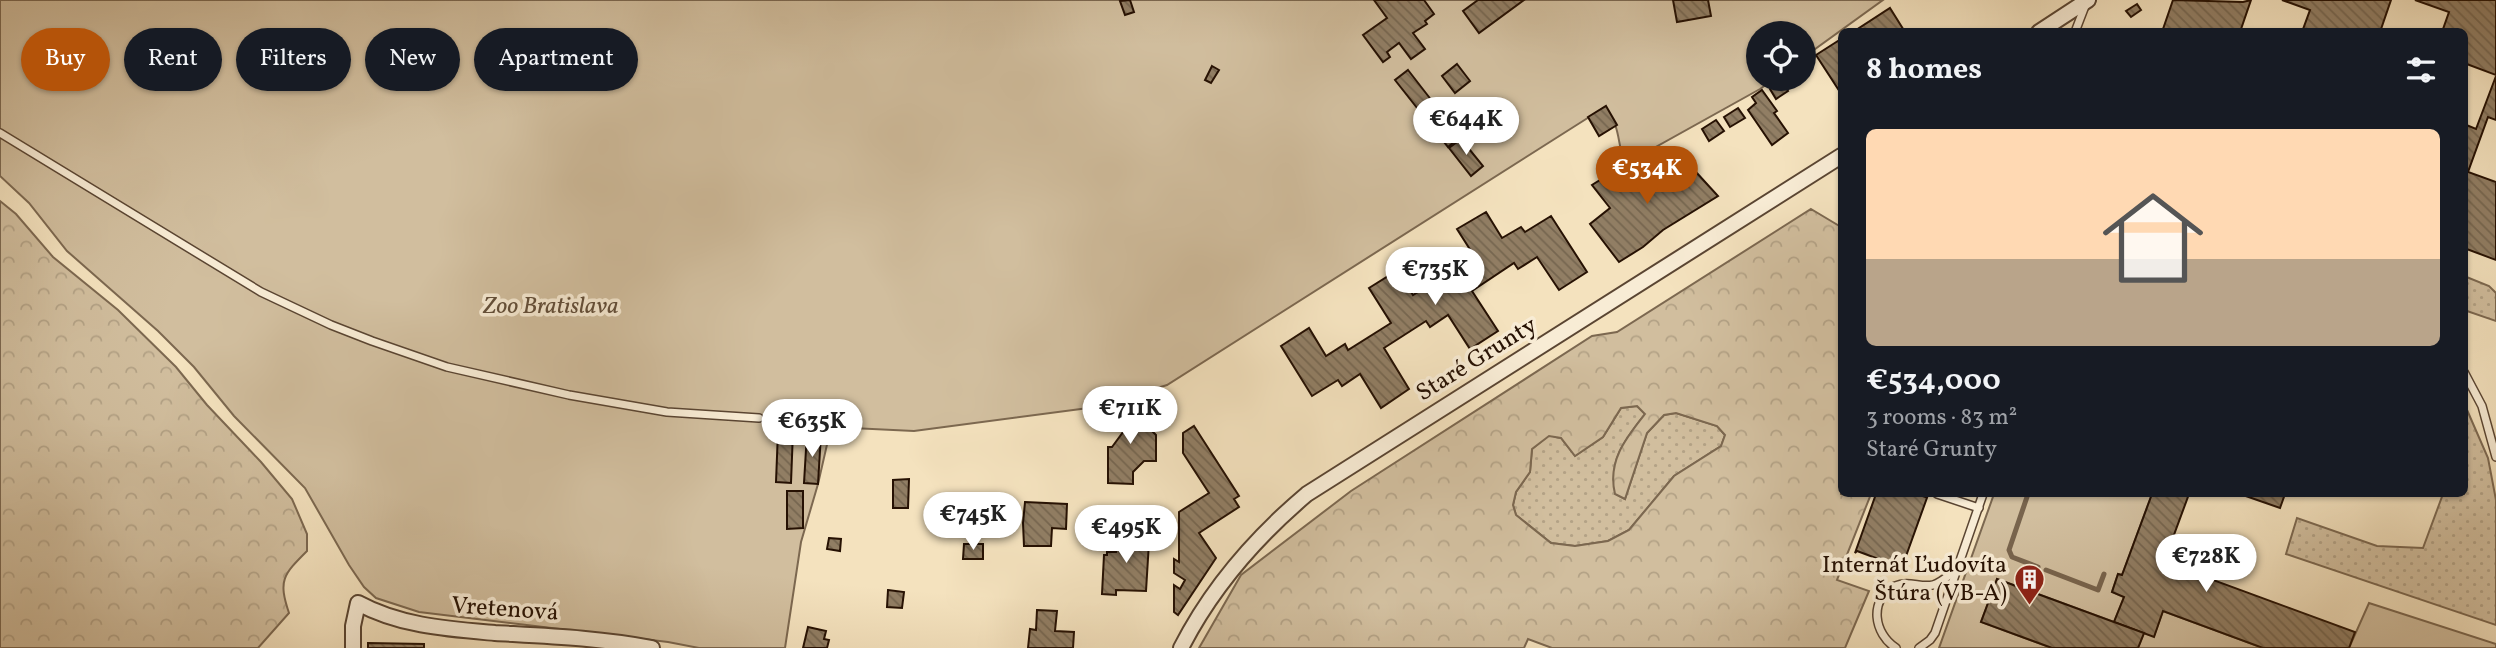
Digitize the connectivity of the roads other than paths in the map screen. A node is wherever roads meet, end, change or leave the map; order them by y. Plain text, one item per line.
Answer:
1 (2087, 1) edge
2 (2045, 28) edge
3 (2077, 28) edge
4 (0, 133) edge
5 (1838, 158) edge
6 (2468, 380) edge
7 (759, 418) dead end
8 (2496, 457) edge
9 (1946, 497) edge
10 (1982, 497) edge
11 (1979, 508) junction
12 (1956, 570) junction
13 (353, 648) edge
14 (652, 648) edge
15 (1181, 648) edge
16 (1896, 648) edge
17 (1919, 648) edge

1 - 2 street
1 - 3 lane
4 - 7 lane
5 - 15 street, Staré Grunty
6 - 8 lane
9 - 11 lane
10 - 11 lane
11 - 12 lane
12 - 16 lane
12 - 17 lane
13 - 14 street, Vretenová

